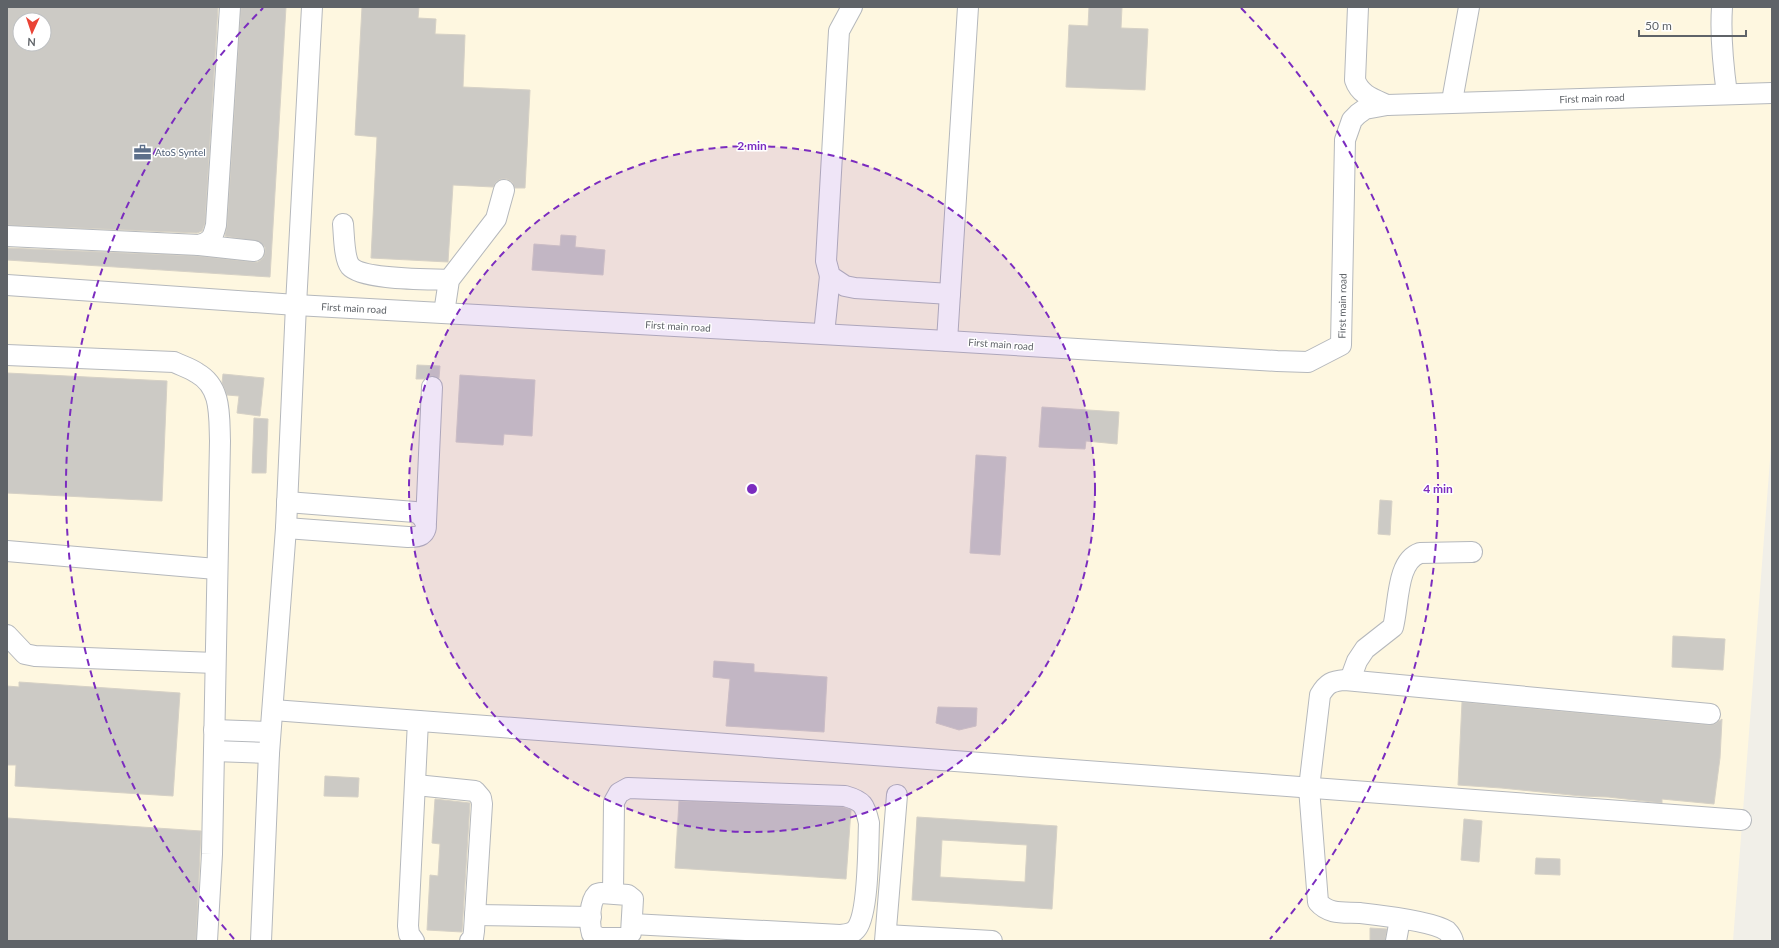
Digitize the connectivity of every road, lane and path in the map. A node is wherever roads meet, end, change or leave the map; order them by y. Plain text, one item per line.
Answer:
1 (230, 7) edge
2 (312, 7) edge
3 (852, 7) edge
4 (968, 7) edge
5 (1358, 7) edge
6 (1469, 7) edge
7 (1722, 7) edge
8 (1772, 93) edge
9 (1727, 94) junction
10 (1452, 102) junction
11 (1386, 105) junction
12 (504, 190) dead end
13 (343, 224) dead end
14 (7, 236) edge
15 (199, 245) junction
16 (254, 251) dead end
17 (830, 276) junction
18 (449, 280) junction
19 (7, 285) edge
20 (950, 294) junction
21 (444, 314) junction
22 (295, 319) junction
23 (824, 334) junction
24 (947, 341) junction
25 (7, 355) edge
26 (432, 387) dead end
27 (287, 502) junction
28 (426, 522) junction
29 (286, 528) junction
30 (7, 550) edge
31 (1472, 552) dead end
32 (216, 568) junction
33 (7, 635) edge
34 (215, 663) junction
35 (1350, 680) junction
36 (273, 710) junction
37 (1710, 714) dead end
38 (418, 721) junction
39 (214, 730) junction
40 (270, 732) junction
41 (214, 751) junction
42 (269, 753) junction
43 (416, 785) junction
44 (1309, 788) junction
45 (897, 795) dead end
46 (1741, 820) dead end
47 (613, 893) junction
48 (475, 915) junction
49 (591, 917) junction
50 (1400, 919) junction
51 (626, 935) edge
52 (886, 938) edge
53 (599, 939) edge
54 (207, 941) edge
55 (261, 941) edge
56 (414, 941) edge
57 (470, 941) edge
58 (992, 941) edge
59 (1396, 941) edge
60 (1453, 941) edge

1 - 15 street
2 - 22 street
3 - 17 street
4 - 20 street
5 - 11 street
6 - 10 street
7 - 9 street
8 - 9 street, First main road
9 - 10 street, First main road
10 - 11 street, First main road
11 - 24 street, First main road
12 - 18 street
13 - 18 street
14 - 15 street
15 - 16 street
17 - 20 street
17 - 23 street
18 - 21 street
19 - 22 street, First main road
20 - 24 street
21 - 22 street, First main road
21 - 23 street, First main road
22 - 27 street
23 - 24 street, First main road
25 - 32 street
26 - 28 street
27 - 28 street
27 - 29 street
28 - 29 street
29 - 36 street
30 - 32 street
31 - 35 street
32 - 34 street
33 - 34 street
34 - 39 street
35 - 37 street
35 - 44 street
36 - 38 street
36 - 40 street
38 - 43 street
38 - 44 street
39 - 40 street
39 - 41 street
40 - 42 street
41 - 42 street
41 - 54 street
42 - 55 street
43 - 48 street
43 - 56 street
44 - 46 street
44 - 50 street
45 - 52 street
47 - 49 street
47 - 51 street
47 - 51 street
48 - 49 street
48 - 57 street
49 - 53 street
50 - 59 street
50 - 60 street
51 - 53 street
52 - 58 street

